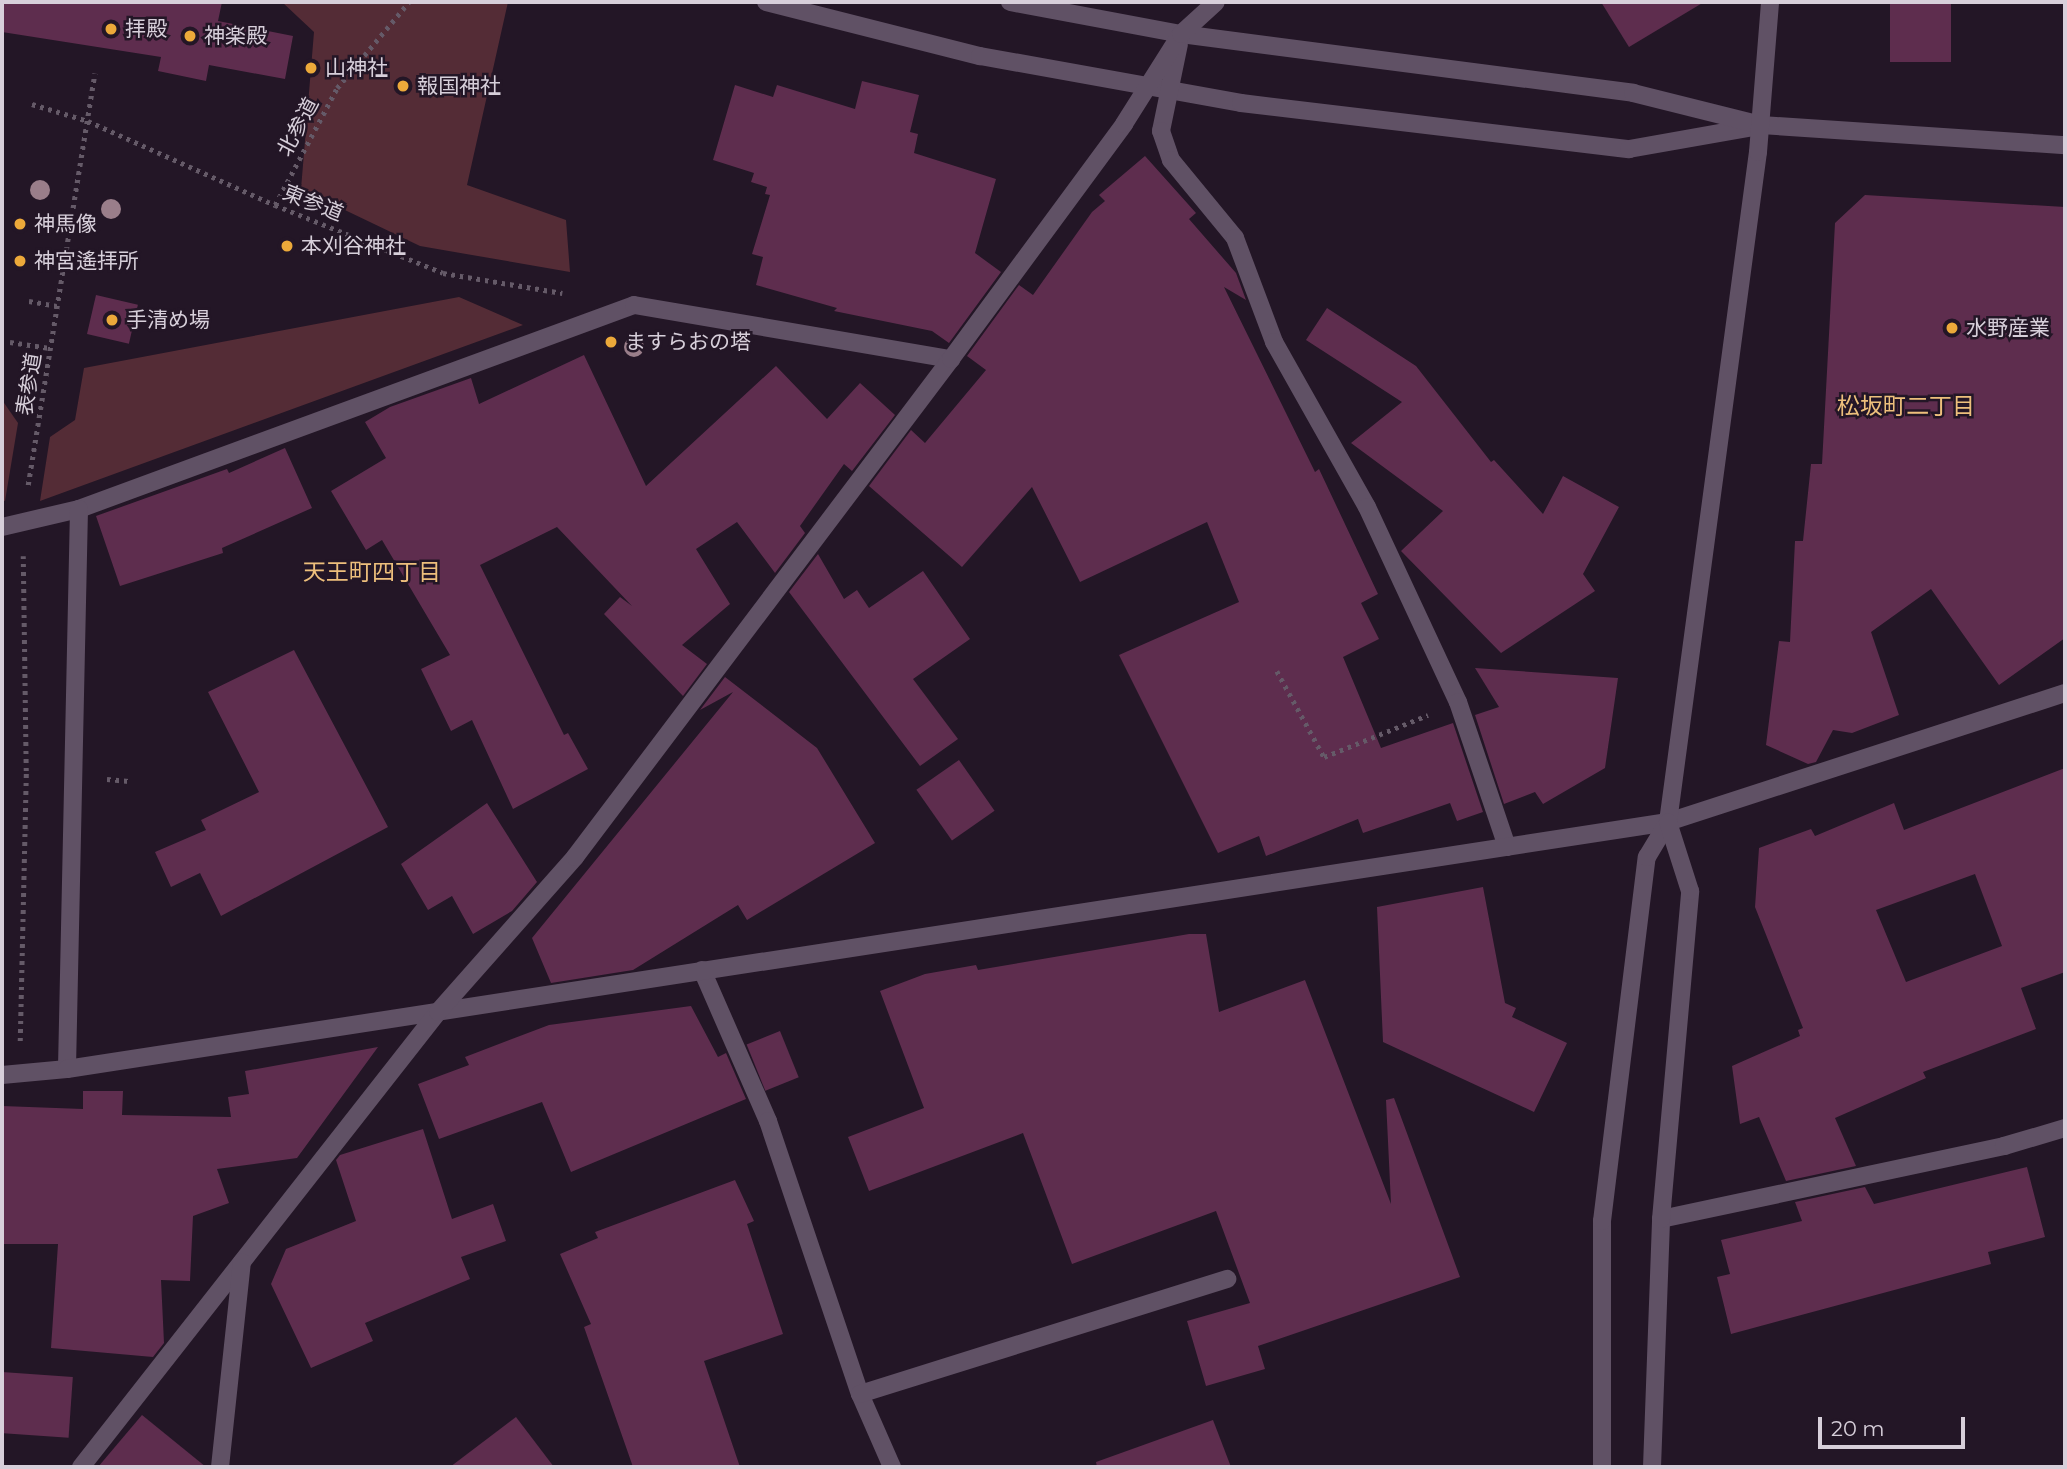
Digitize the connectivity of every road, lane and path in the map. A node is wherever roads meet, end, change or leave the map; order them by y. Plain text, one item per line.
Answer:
1 (409, 2) edge
2 (766, 2) edge
3 (1010, 2) edge
4 (1770, 2) edge
5 (1214, 3) edge
6 (1181, 34) junction
7 (95, 73) dead end
8 (1148, 86) junction
9 (1169, 90) junction
10 (32, 104) dead end
11 (88, 121) junction
12 (1761, 125) junction
13 (2065, 145) edge
14 (275, 205) junction
15 (566, 294) dead end
16 (29, 301) dead end
17 (57, 306) junction
18 (10, 342) dead end
19 (50, 348) junction
20 (951, 359) junction
21 (79, 509) junction
22 (23, 522) junction
23 (2, 527) edge
24 (1276, 671) dead end
25 (2065, 692) edge
26 (1458, 702) junction
27 (1668, 822) junction
28 (1507, 848) junction
29 (702, 970) junction
30 (438, 1012) junction
31 (67, 1069) junction
32 (11, 1074) edge
33 (2065, 1128) edge
34 (1661, 1219) junction
35 (242, 1261) junction
36 (1227, 1279) dead end
37 (860, 1394) junction
38 (81, 1467) edge
39 (220, 1467) edge
40 (892, 1467) edge
41 (1602, 1467) edge
42 (1652, 1467) edge

1 - 14 path, 北参道
2 - 8 street
3 - 6 street
4 - 12 street
5 - 6 street
6 - 8 street
6 - 9 street
6 - 12 street
7 - 11 path, 表参道
8 - 9 street
8 - 20 street
9 - 12 street
9 - 26 street
10 - 11 path, 東参道
11 - 14 path, 東参道
11 - 17 path, 表参道
12 - 13 street
12 - 27 street
14 - 15 path, 東参道
16 - 17 path
17 - 19 path, 表参道
18 - 19 path
19 - 22 path, 表参道
20 - 21 street
20 - 30 street
21 - 22 street
21 - 31 street
22 - 23 street
22 - 32 path, 表参道
24 - 26 path
25 - 27 street
26 - 28 street
27 - 28 street
27 - 34 street
27 - 41 street
28 - 29 street
29 - 30 street
29 - 37 street
30 - 31 street
30 - 35 street
31 - 32 street
33 - 34 street
34 - 42 street
35 - 38 street
35 - 39 street
36 - 37 street
37 - 40 street

